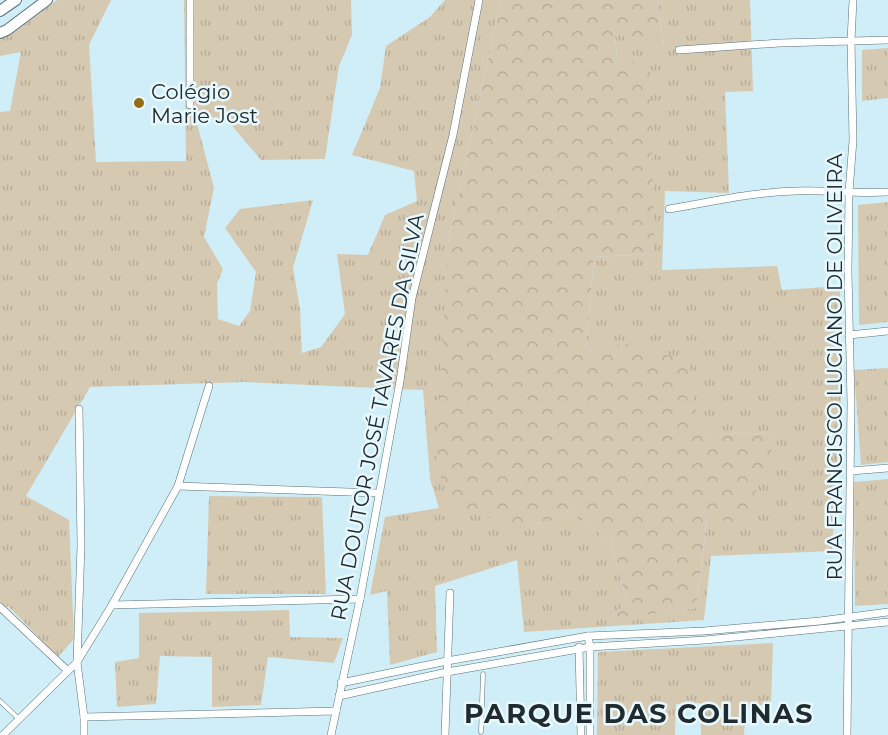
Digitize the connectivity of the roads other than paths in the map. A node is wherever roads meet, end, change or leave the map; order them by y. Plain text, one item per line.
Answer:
1 (16, 0) edge
2 (47, 0) edge
3 (190, 0) edge
4 (479, 0) edge
5 (853, 0) edge
6 (0, 11) edge
7 (0, 33) edge
8 (888, 40) edge
9 (851, 41) junction
10 (679, 50) dead end
11 (190, 105) dead end
12 (849, 192) junction
13 (888, 192) edge
14 (669, 209) dead end
15 (888, 331) edge
16 (849, 335) junction
17 (209, 386) dead end
18 (79, 409) dead end
19 (888, 468) edge
20 (851, 471) junction
21 (178, 486) junction
22 (378, 494) junction
23 (450, 593) dead end
24 (360, 599) junction
25 (112, 605) junction
26 (0, 607) edge
27 (888, 612) edge
28 (849, 616) junction
29 (888, 622) edge
30 (849, 628) junction
31 (704, 631) junction
32 (588, 636) junction
33 (577, 638) junction
34 (705, 640) junction
35 (590, 647) junction
36 (579, 648) junction
37 (447, 661) junction
38 (77, 662) junction
39 (483, 670) junction
40 (68, 671) junction
41 (447, 672) junction
42 (341, 683) junction
43 (339, 696) junction
44 (0, 701) edge
45 (336, 711) junction
46 (84, 717) junction
47 (20, 719) junction
48 (481, 732) dead end
49 (3, 735) edge
50 (84, 735) edge
51 (332, 735) edge
52 (445, 735) edge
53 (581, 735) edge
54 (590, 735) edge
55 (847, 735) edge

1 - 6 main road
2 - 7 main road
3 - 11 street
4 - 22 street, RUA DOUTOR JOSÉ TAVARES DA SILVA
5 - 9 street, RUA FRANCISCO LUCIANO DE OLIVEIRA
8 - 9 street
9 - 10 street
9 - 12 street, RUA FRANCISCO LUCIANO DE OLIVEIRA
12 - 13 street
12 - 14 street
12 - 16 street, RUA FRANCISCO LUCIANO DE OLIVEIRA
15 - 16 street
16 - 20 street, RUA FRANCISCO LUCIANO DE OLIVEIRA
17 - 21 street
18 - 38 street
19 - 20 street
20 - 28 street, RUA FRANCISCO LUCIANO DE OLIVEIRA
21 - 22 street
21 - 25 street
22 - 24 street, RUA DOUTOR JOSÉ TAVARES DA SILVA
23 - 37 street
24 - 25 street
24 - 42 street, RUA DOUTOR JOSÉ TAVARES DA SILVA
25 - 38 street
26 - 40 street
27 - 28 street
28 - 30 street, RUA FRANCISCO LUCIANO DE OLIVEIRA
28 - 31 street
29 - 30 street
30 - 34 street
30 - 55 street, RUA FRANCISCO LUCIANO DE OLIVEIRA
31 - 32 street
31 - 34 street
32 - 33 street
32 - 35 street
33 - 36 street
33 - 37 street
34 - 35 street
35 - 36 street
35 - 54 street
36 - 39 street
36 - 53 street
37 - 41 street
37 - 42 street
38 - 40 street
38 - 46 street
39 - 41 street
39 - 48 lane
40 - 47 street
41 - 43 street
41 - 52 street
42 - 43 street, RUA DOUTOR JOSÉ TAVARES DA SILVA
43 - 45 street, RUA DOUTOR JOSÉ TAVARES DA SILVA
44 - 47 lane
45 - 46 street
45 - 51 street, RUA DOUTOR JOSÉ TAVARES DA SILVA
46 - 50 street
47 - 49 street

